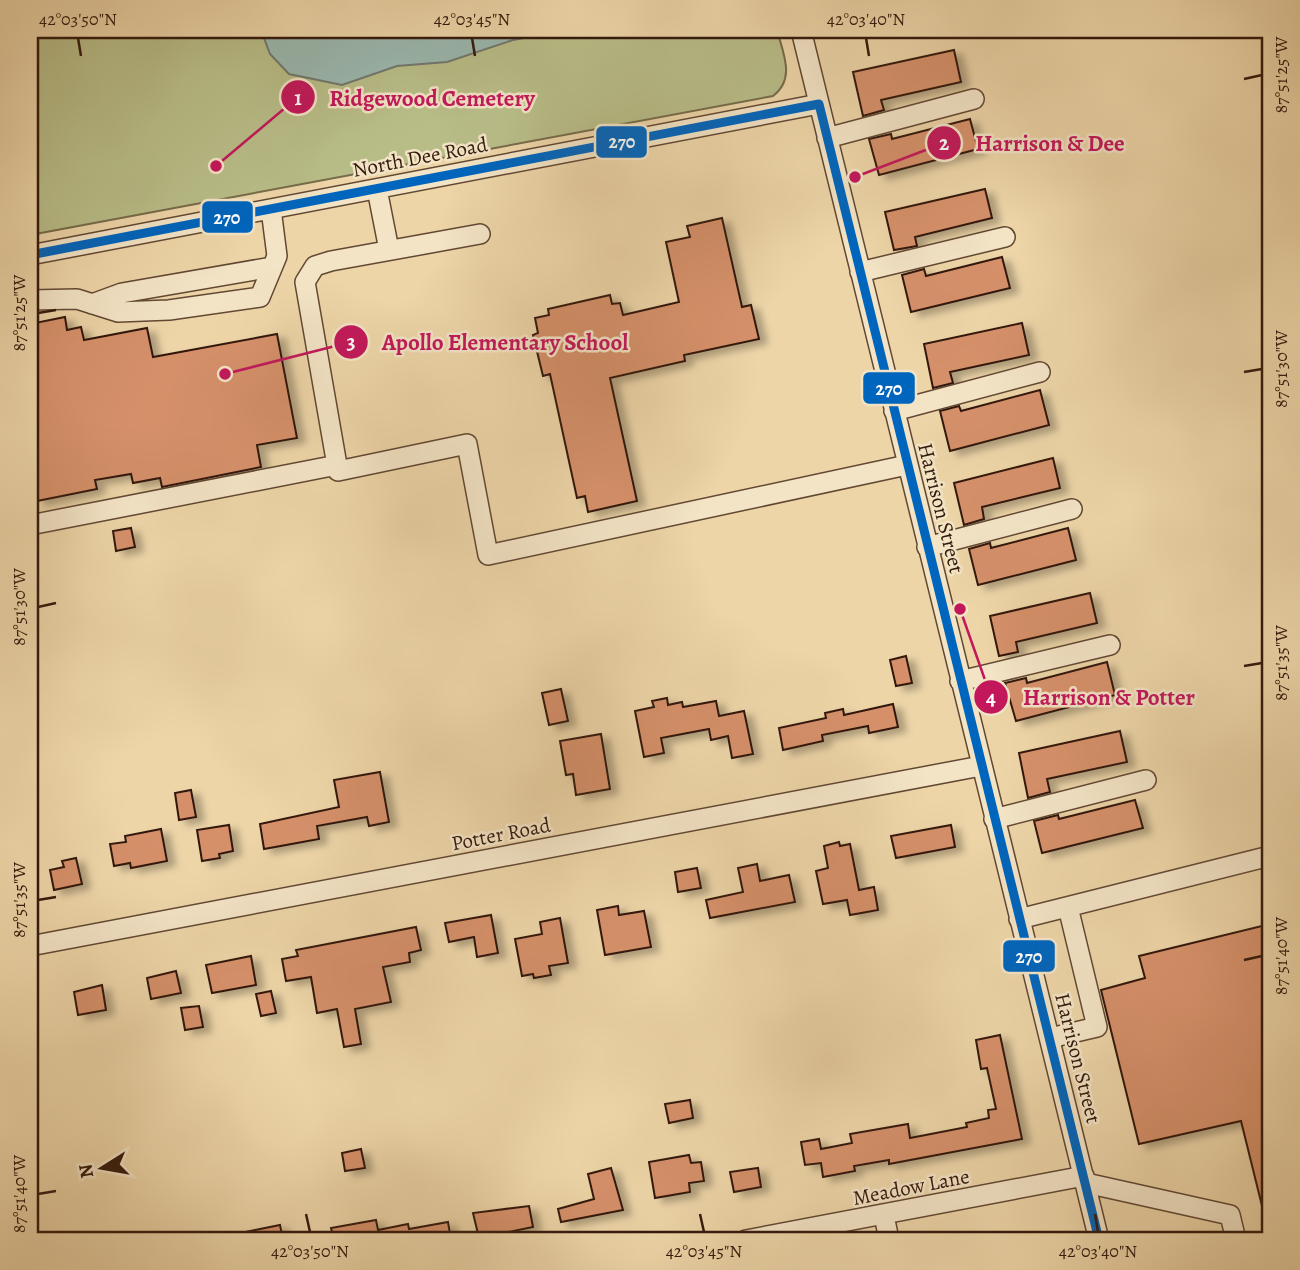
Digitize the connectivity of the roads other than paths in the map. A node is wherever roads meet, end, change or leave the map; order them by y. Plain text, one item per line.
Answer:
1 (801, 30) edge
2 (975, 99) dead end
3 (819, 104) junction
4 (827, 138) junction
5 (377, 189) junction
6 (271, 209) junction
7 (480, 234) dead end
8 (1005, 237) dead end
9 (389, 250) junction
10 (30, 255) edge
11 (272, 267) junction
12 (860, 272) junction
13 (30, 300) edge
14 (92, 304) junction
15 (1040, 372) dead end
16 (894, 411) junction
17 (337, 465) junction
18 (907, 465) junction
19 (1072, 509) dead end
20 (30, 525) edge
21 (927, 547) junction
22 (1110, 645) dead end
23 (960, 681) junction
24 (981, 766) junction
25 (1146, 780) dead end
26 (994, 819) junction
27 (1270, 856) edge
28 (1068, 907) junction
29 (1019, 919) junction
30 (30, 946) edge
31 (1050, 1038) junction
32 (1085, 1180) junction
33 (884, 1215) junction
34 (746, 1240) edge
35 (888, 1240) edge
36 (1099, 1240) edge
37 (1236, 1240) edge

1 - 3 street, Harrison Street
2 - 4 street
3 - 4 street, Harrison Street
3 - 5 street, North Dee Road
4 - 12 street, Harrison Street
5 - 6 street, North Dee Road
5 - 9 street
6 - 10 street, North Dee Road
6 - 11 street
7 - 9 street
8 - 12 street
9 - 17 street
11 - 14 street
11 - 14 street
12 - 16 street, Harrison Street
13 - 14 street
15 - 16 street
16 - 18 street, Harrison Street
17 - 18 street
17 - 20 street
18 - 21 street, Harrison Street
19 - 21 street
21 - 23 street, Harrison Street
22 - 23 street
23 - 24 street, Harrison Street
24 - 26 street, Harrison Street
24 - 30 street, Potter Road
25 - 26 street
26 - 29 street, Harrison Street
27 - 28 street
28 - 29 street
28 - 31 street
29 - 31 street, Harrison Street
31 - 32 street, Harrison Street
32 - 33 street, Meadow Lane
32 - 36 street, Harrison Street
32 - 37 street
33 - 34 street, Meadow Lane
33 - 35 street

